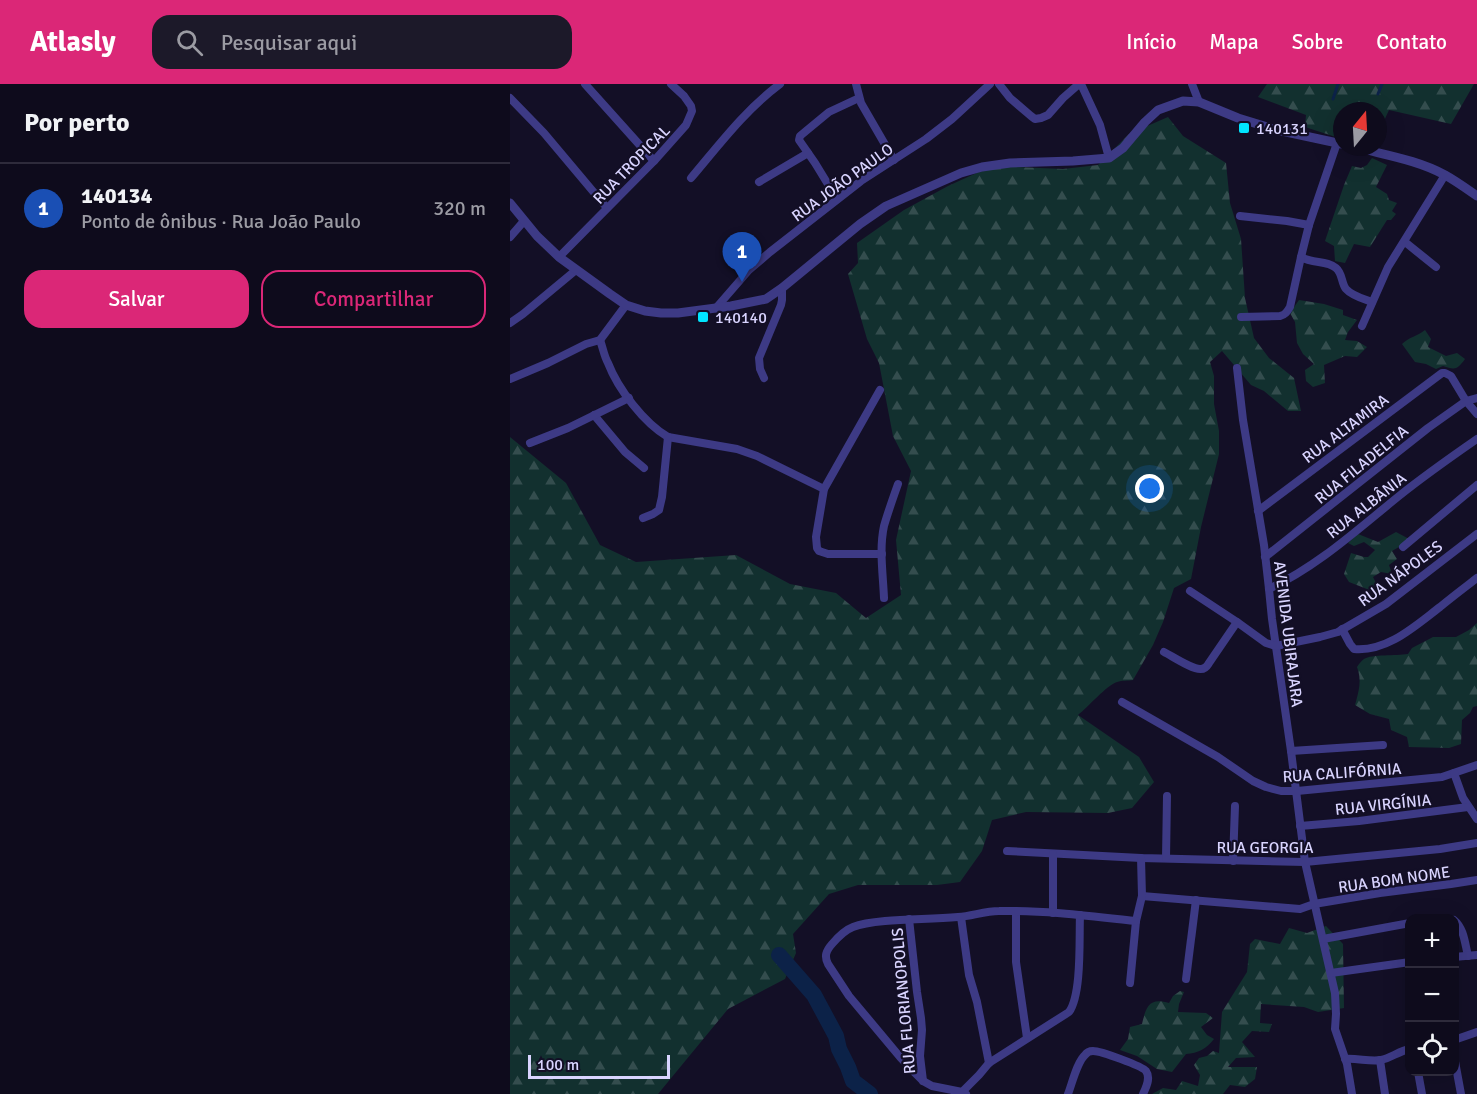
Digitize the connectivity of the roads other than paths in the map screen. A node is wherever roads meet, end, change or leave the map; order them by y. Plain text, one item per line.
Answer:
1 (585, 84) edge
2 (672, 84) edge
3 (780, 84) edge
4 (856, 84) edge
5 (990, 84) edge
6 (999, 84) edge
7 (1080, 84) edge
8 (1192, 84) edge
9 (510, 98) edge
10 (859, 98) junction
11 (1198, 102) junction
12 (1333, 141) edge
13 (808, 153) junction
14 (1387, 155) edge
15 (1335, 156) edge
16 (1109, 158) junction
17 (894, 160) junction
18 (654, 161) junction
19 (1445, 175) junction
20 (691, 178) dead end
21 (759, 182) dead end
22 (1477, 196) edge
23 (837, 199) junction
24 (510, 203) edge
25 (607, 208) junction
26 (1240, 216) dead end
27 (524, 220) junction
28 (1310, 225) junction
29 (510, 237) edge
30 (1405, 242) junction
31 (559, 257) junction
32 (1301, 257) junction
33 (1436, 267) dead end
34 (576, 270) junction
35 (782, 288) junction
36 (1372, 302) junction
37 (626, 305) junction
38 (716, 308) junction
39 (1241, 317) dead end
40 (510, 323) edge
41 (1362, 326) dead end
42 (600, 340) junction
43 (1236, 368) dead end
44 (764, 378) dead end
45 (510, 379) edge
46 (880, 390) dead end
47 (628, 398) junction
48 (1477, 398) edge
49 (1466, 401) junction
50 (1477, 414) edge
51 (594, 415) junction
52 (668, 437) junction
53 (1477, 439) edge
54 (530, 443) dead end
55 (644, 468) dead end
56 (898, 484) dead end
57 (1477, 485) edge
58 (824, 489) junction
59 (1258, 511) junction
60 (643, 518) dead end
61 (1477, 534) edge
62 (1403, 547) dead end
63 (882, 554) junction
64 (1265, 557) junction
65 (1477, 578) edge
66 (1269, 589) junction
67 (1190, 591) dead end
68 (884, 598) dead end
69 (1236, 622) junction
70 (1340, 631) junction
71 (1276, 646) junction
72 (1164, 652) dead end
73 (1122, 702) dead end
74 (1383, 745) dead end
75 (1291, 751) junction
76 (1477, 765) edge
77 (1454, 773) junction
78 (1297, 791) junction
79 (1167, 796) dead end
80 (1235, 806) dead end
81 (1468, 807) junction
82 (1477, 819) edge
83 (1300, 826) junction
84 (1477, 843) edge
85 (1007, 851) dead end
86 (1053, 854) junction
87 (1141, 858) junction
88 (1166, 858) junction
89 (1233, 861) junction
90 (1305, 862) junction
91 (1477, 879) edge
92 (1142, 896) junction
93 (1196, 900) junction
94 (1314, 904) junction
95 (1016, 911) junction
96 (1053, 913) junction
97 (1080, 915) junction
98 (961, 917) junction
99 (909, 919) junction
100 (1136, 921) junction
101 (1459, 923) edge
102 (1405, 924) edge
103 (1323, 939) junction
104 (1477, 955) edge
105 (1468, 956) junction
106 (1459, 957) edge
107 (1405, 963) edge
108 (1331, 974) junction
109 (1186, 979) dead end
110 (1130, 983) dead end
111 (1477, 1032) edge
112 (1027, 1038) junction
113 (1459, 1039) edge
114 (1405, 1050) edge
115 (1346, 1059) junction
116 (1380, 1060) junction
117 (989, 1063) junction
118 (1419, 1076) edge
119 (1458, 1076) edge
120 (923, 1081) junction
121 (964, 1093) edge
122 (1068, 1094) edge
123 (1143, 1094) edge
124 (1352, 1094) edge
125 (1385, 1094) edge
126 (1422, 1094) edge
127 (1461, 1094) edge

1 - 18 street
2 - 18 street, RUA TROPICAL
3 - 20 street
4 - 10 street
5 - 17 street, RUA JOÃO PAULO
6 - 7 street
7 - 16 street
8 - 11 street
9 - 25 street
10 - 13 street
10 - 17 street
11 - 12 street
11 - 16 street
13 - 21 street
13 - 23 street
14 - 19 street
15 - 28 street
16 - 35 street
17 - 23 street, RUA JOÃO PAULO
18 - 25 street, RUA TROPICAL
19 - 22 street
19 - 30 street
23 - 38 street, RUA JOÃO PAULO
24 - 27 street
25 - 31 street, RUA TROPICAL
26 - 28 street
27 - 29 street
27 - 31 street
28 - 32 street
30 - 33 street
30 - 36 street
31 - 34 street
32 - 36 street
32 - 39 street
34 - 37 street
34 - 40 street
35 - 38 street
35 - 44 street
36 - 41 street
37 - 38 street
37 - 42 street
42 - 45 street
42 - 47 street
43 - 59 street, AVENIDA UBIRAJARA
46 - 58 street
47 - 51 street
47 - 52 street
48 - 49 street, RUA FILADELFIA
49 - 50 street
49 - 59 street, RUA ALTAMIRA
49 - 64 street, RUA FILADELFIA
51 - 54 street
51 - 55 street
52 - 58 street
52 - 60 street
53 - 66 street, RUA ALBÂNIA
56 - 63 street
57 - 62 street
58 - 63 street
59 - 64 street, AVENIDA UBIRAJARA
61 - 70 street, RUA NÁPOLES
63 - 68 street
64 - 66 street, AVENIDA UBIRAJARA
65 - 70 street
66 - 71 street, AVENIDA UBIRAJARA
67 - 69 street
69 - 71 street
69 - 72 street
70 - 71 street, RUA NÁPOLES
71 - 75 street, AVENIDA UBIRAJARA
73 - 78 street, RUA CALIFÓRNIA
74 - 75 street
75 - 78 street, AVENIDA UBIRAJARA
76 - 77 street, RUA CALIFÓRNIA
77 - 78 street, RUA CALIFÓRNIA
77 - 81 street
78 - 83 street, AVENIDA UBIRAJARA
79 - 88 street
80 - 89 street
81 - 82 street
81 - 83 street, RUA VIRGÍNIA
83 - 90 street, AVENIDA UBIRAJARA
84 - 90 street, RUA GEORGIA
85 - 86 street, RUA GEORGIA
86 - 87 street, RUA GEORGIA
86 - 96 street
87 - 88 street, RUA GEORGIA
87 - 92 street
88 - 89 street, RUA GEORGIA
89 - 90 street, RUA GEORGIA
90 - 94 street, AVENIDA UBIRAJARA
91 - 94 street, RUA BOM NOME
92 - 93 street, RUA BOM NOME
92 - 100 street
93 - 94 street, RUA BOM NOME
93 - 109 street
94 - 103 street, AVENIDA UBIRAJARA
95 - 96 street
95 - 98 street
95 - 112 street
96 - 97 street
97 - 100 street
97 - 112 street
98 - 99 street
98 - 117 street
99 - 120 street, RUA FLORIANOPOLIS
99 - 120 street
100 - 110 street
101 - 105 street
102 - 103 street
103 - 108 street, AVENIDA UBIRAJARA
104 - 105 street
105 - 106 street
107 - 108 street
108 - 115 street, AVENIDA UBIRAJARA
111 - 113 street
112 - 117 street
114 - 116 street
115 - 116 street
115 - 124 street, AVENIDA UBIRAJARA
116 - 125 street
117 - 121 street
118 - 126 street
119 - 127 street
120 - 121 street
122 - 123 street

